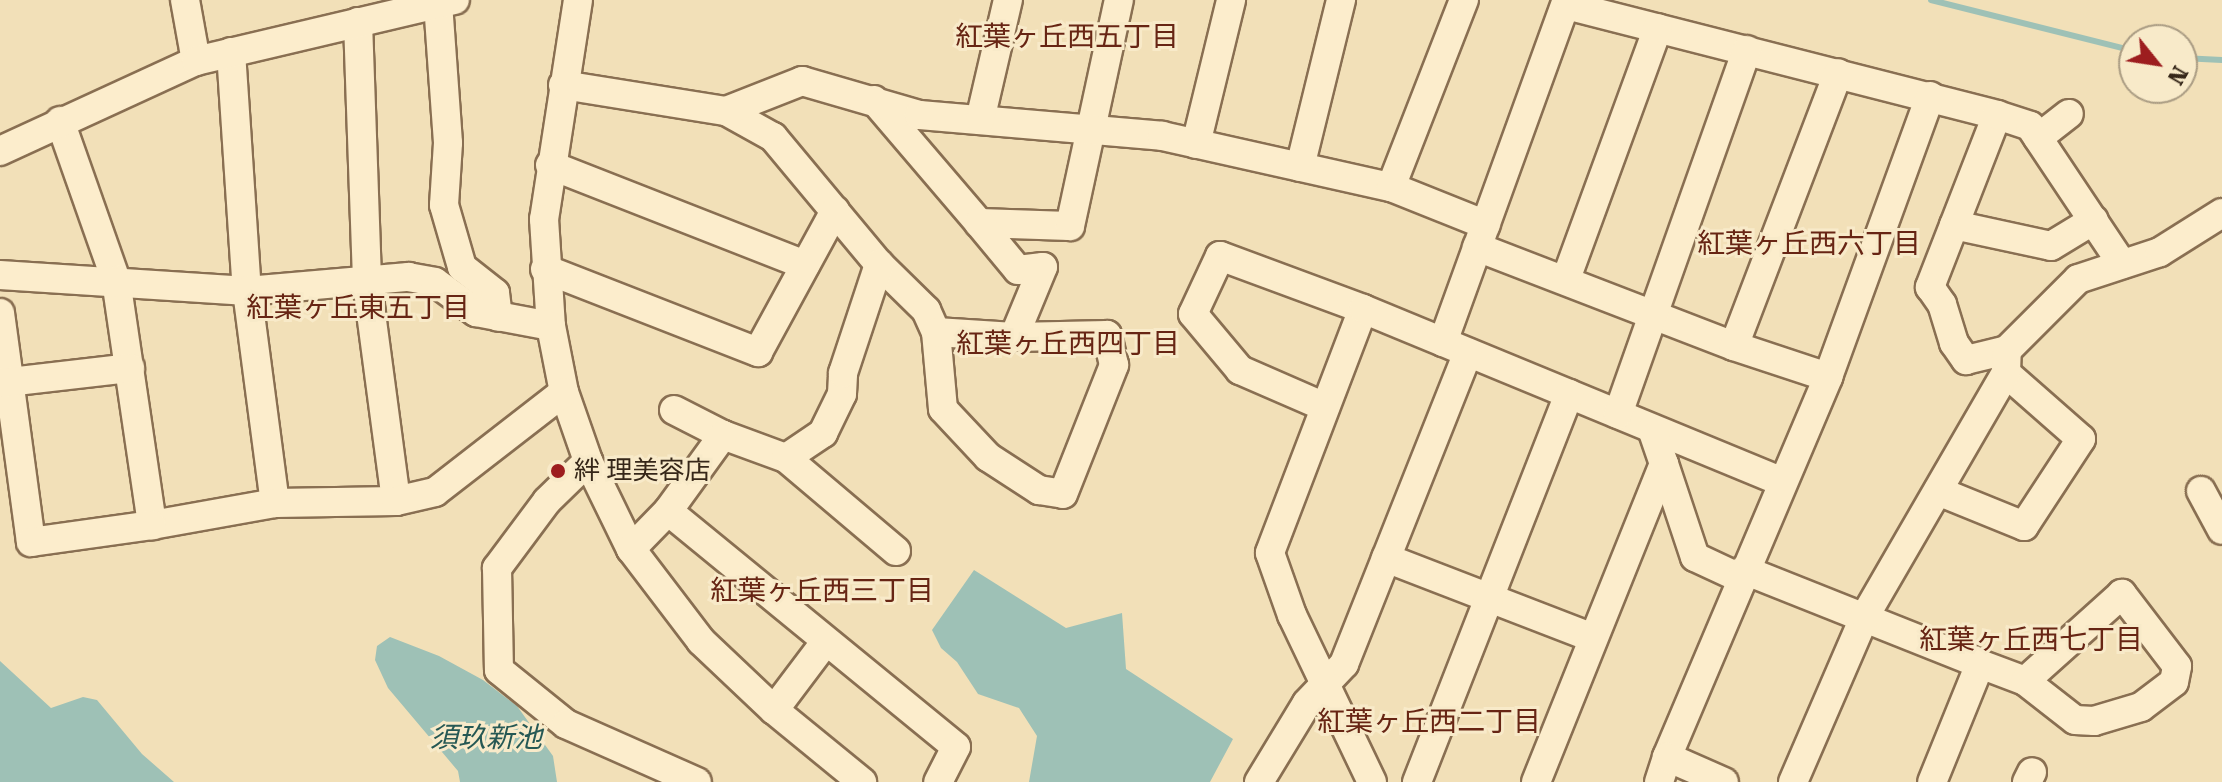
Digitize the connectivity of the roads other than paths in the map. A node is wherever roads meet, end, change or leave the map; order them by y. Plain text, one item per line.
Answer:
1 (185, 0) edge
2 (578, 0) edge
3 (1008, 0) edge
4 (1119, 0) edge
5 (1231, 0) edge
6 (1341, 0) edge
7 (1464, 0) edge
8 (446, 2) edge
9 (1567, 2) edge
10 (358, 22) junction
11 (1658, 28) junction
12 (1747, 50) junction
13 (231, 52) junction
14 (196, 61) junction
15 (1838, 73) junction
16 (563, 85) junction
17 (1930, 96) junction
18 (873, 99) junction
19 (726, 111) junction
20 (2069, 114) dead end
21 (1997, 115) junction
22 (980, 120) junction
23 (60, 121) junction
24 (1089, 130) junction
25 (2038, 138) junction
26 (1196, 144) junction
27 (0, 151) edge
28 (550, 165) junction
29 (1300, 167) junction
30 (1391, 187) junction
31 (835, 211) junction
32 (2222, 213) edge
33 (2094, 220) junction
34 (979, 223) junction
35 (1954, 225) junction
36 (1482, 236) junction
37 (879, 264) junction
38 (2122, 264) junction
39 (805, 265) junction
40 (545, 269) junction
41 (0, 275) edge
42 (1566, 279) junction
43 (116, 280) junction
44 (367, 283) junction
45 (247, 291) junction
46 (1363, 309) junction
47 (0, 313) edge
48 (1653, 315) junction
49 (498, 317) junction
50 (551, 326) junction
51 (936, 332) junction
52 (1014, 337) junction
53 (1734, 346) junction
54 (1455, 348) junction
55 (2007, 361) junction
56 (130, 368) junction
57 (1828, 377) junction
58 (4, 382) edge
59 (564, 392) junction
60 (1569, 394) junction
61 (1325, 407) junction
62 (674, 410) dead end
63 (1618, 414) junction
64 (1652, 429) junction
65 (723, 435) junction
66 (786, 458) junction
67 (588, 461) junction
68 (1664, 464) junction
69 (1782, 482) junction
70 (1938, 491) junction
71 (2201, 491) dead end
72 (396, 501) junction
73 (275, 503) junction
74 (668, 511) junction
75 (152, 525) junction
76 (2222, 530) edge
77 (631, 549) junction
78 (896, 551) dead end
79 (1386, 558) junction
80 (1742, 574) junction
81 (1490, 596) junction
82 (1865, 616) junction
83 (1593, 638) junction
84 (826, 641) junction
85 (1980, 664) junction
86 (1326, 681) junction
87 (2025, 681) junction
88 (774, 710) junction
89 (1663, 770) edge
90 (848, 777) edge
91 (697, 782) edge
92 (938, 782) edge
93 (1259, 782) edge
94 (1372, 782) edge
95 (1417, 782) edge
96 (1536, 782) edge
97 (1724, 782) edge
98 (1793, 782) edge
99 (1932, 782) edge

1 - 14 street
2 - 16 street
3 - 22 street
4 - 24 street
5 - 26 street
6 - 29 street
7 - 30 street
8 - 10 street
8 - 49 street
9 - 11 street
9 - 36 street
10 - 13 street
10 - 44 street
11 - 12 street
11 - 42 street
12 - 15 street
12 - 48 street
13 - 14 street
13 - 45 street
14 - 23 street
15 - 17 street
15 - 53 street
16 - 19 street
16 - 28 street
17 - 21 street
17 - 57 street
18 - 19 street
18 - 22 street
18 - 34 street
19 - 31 street
20 - 25 street
21 - 25 street
21 - 35 street
22 - 24 street
23 - 27 street
23 - 43 street
24 - 26 street
24 - 34 street
25 - 33 street
26 - 29 street
28 - 39 street
28 - 40 street
29 - 30 street
30 - 36 street
31 - 37 street
31 - 39 street
32 - 38 street
33 - 35 street
33 - 38 street
34 - 52 street
35 - 55 street
36 - 42 street
36 - 54 street
37 - 51 street
37 - 66 street
38 - 55 street
39 - 40 street
40 - 50 street
41 - 43 street
42 - 48 street
43 - 45 street
43 - 56 street
44 - 45 street
44 - 49 street
44 - 72 street
45 - 73 street
46 - 54 street
46 - 61 street
46 - 61 street
47 - 58 street
48 - 53 street
48 - 63 street
49 - 50 street
50 - 59 street
51 - 52 street
51 - 52 street
53 - 57 street
54 - 60 street
54 - 79 street
55 - 70 street
55 - 70 street
56 - 58 street
56 - 75 street
57 - 69 street
58 - 75 street
59 - 67 street
59 - 72 street
60 - 63 street
60 - 81 street
61 - 86 street
62 - 65 street
63 - 64 street
64 - 68 street
64 - 69 street
65 - 66 street
65 - 74 street
66 - 78 street
67 - 77 street
67 - 91 street
68 - 80 street
68 - 83 street
69 - 80 street
70 - 82 street
71 - 76 street
72 - 73 street
73 - 75 street
74 - 77 street
74 - 84 street
77 - 88 street
79 - 81 street
79 - 86 street
80 - 82 street
80 - 89 street
81 - 83 street
81 - 95 street
82 - 85 street
82 - 98 street
83 - 96 street
84 - 88 street
84 - 92 street
85 - 87 street
85 - 99 street
86 - 93 street
86 - 94 street
87 - 87 street
88 - 90 street
89 - 97 street

